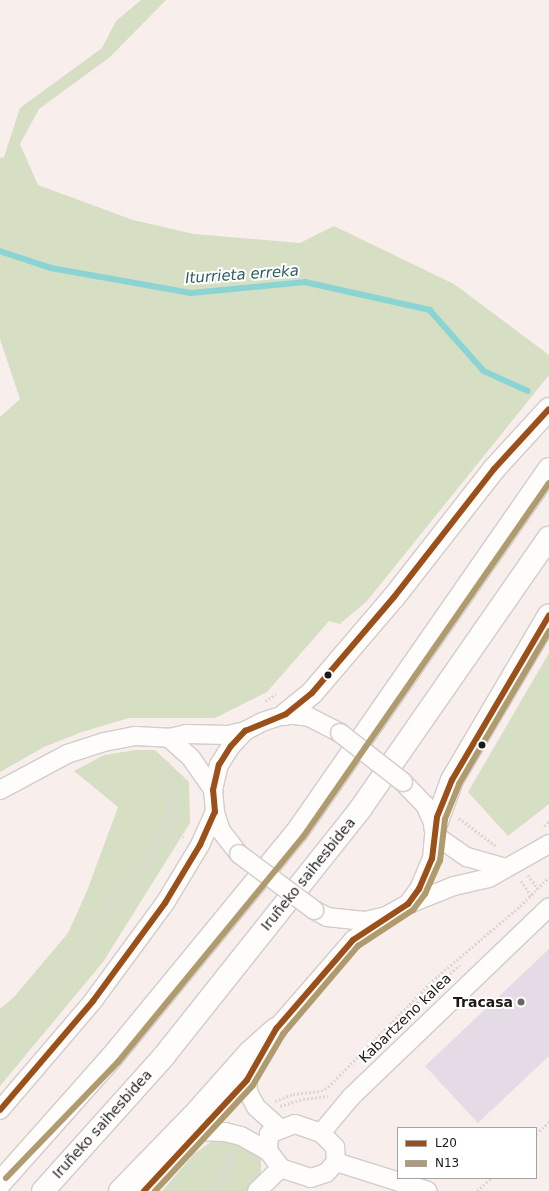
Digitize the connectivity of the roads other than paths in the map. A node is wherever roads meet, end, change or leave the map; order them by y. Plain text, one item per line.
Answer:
1 (549, 408) edge
2 (549, 469) edge
3 (549, 538) edge
4 (549, 557) edge
5 (549, 615) edge
6 (454, 675) junction
7 (286, 714) junction
8 (245, 731) junction
9 (163, 744) junction
10 (0, 790) edge
11 (213, 790) junction
12 (215, 812) junction
13 (435, 831) junction
14 (549, 844) edge
15 (504, 868) junction
16 (542, 901) edge
17 (408, 904) junction
18 (386, 916) junction
19 (276, 1029) junction
20 (112, 1057) junction
21 (247, 1080) junction
22 (0, 1110) edge
23 (279, 1128) junction
24 (198, 1131) junction
25 (321, 1133) junction
26 (268, 1151) junction
27 (336, 1162) junction
28 (281, 1168) junction
29 (0, 1172) edge
30 (0, 1183) edge
31 (43, 1191) edge
32 (120, 1191) edge
33 (144, 1191) edge
34 (257, 1191) edge
35 (428, 1191) edge

1 - 7 highway
2 - 20 highway
3 - 6 highway, Iruñeko saihesbidea
4 - 6 highway
5 - 13 highway
6 - 31 highway, Iruñeko saihesbidea
7 - 8 street
7 - 13 street, bridge
8 - 9 street
8 - 11 street
9 - 10 street
9 - 11 street
11 - 12 street
12 - 18 street, bridge
12 - 22 street
13 - 15 street
13 - 17 street
14 - 15 street
15 - 17 street
16 - 25 street, Kabartzeno kalea
17 - 18 street
18 - 19 street
19 - 21 street
19 - 32 highway
20 - 29 highway
20 - 30 highway
21 - 23 street
21 - 24 street
23 - 25 street
23 - 26 street
24 - 26 street
24 - 33 street
25 - 27 street
26 - 28 street
27 - 28 street
27 - 35 street
28 - 34 street

